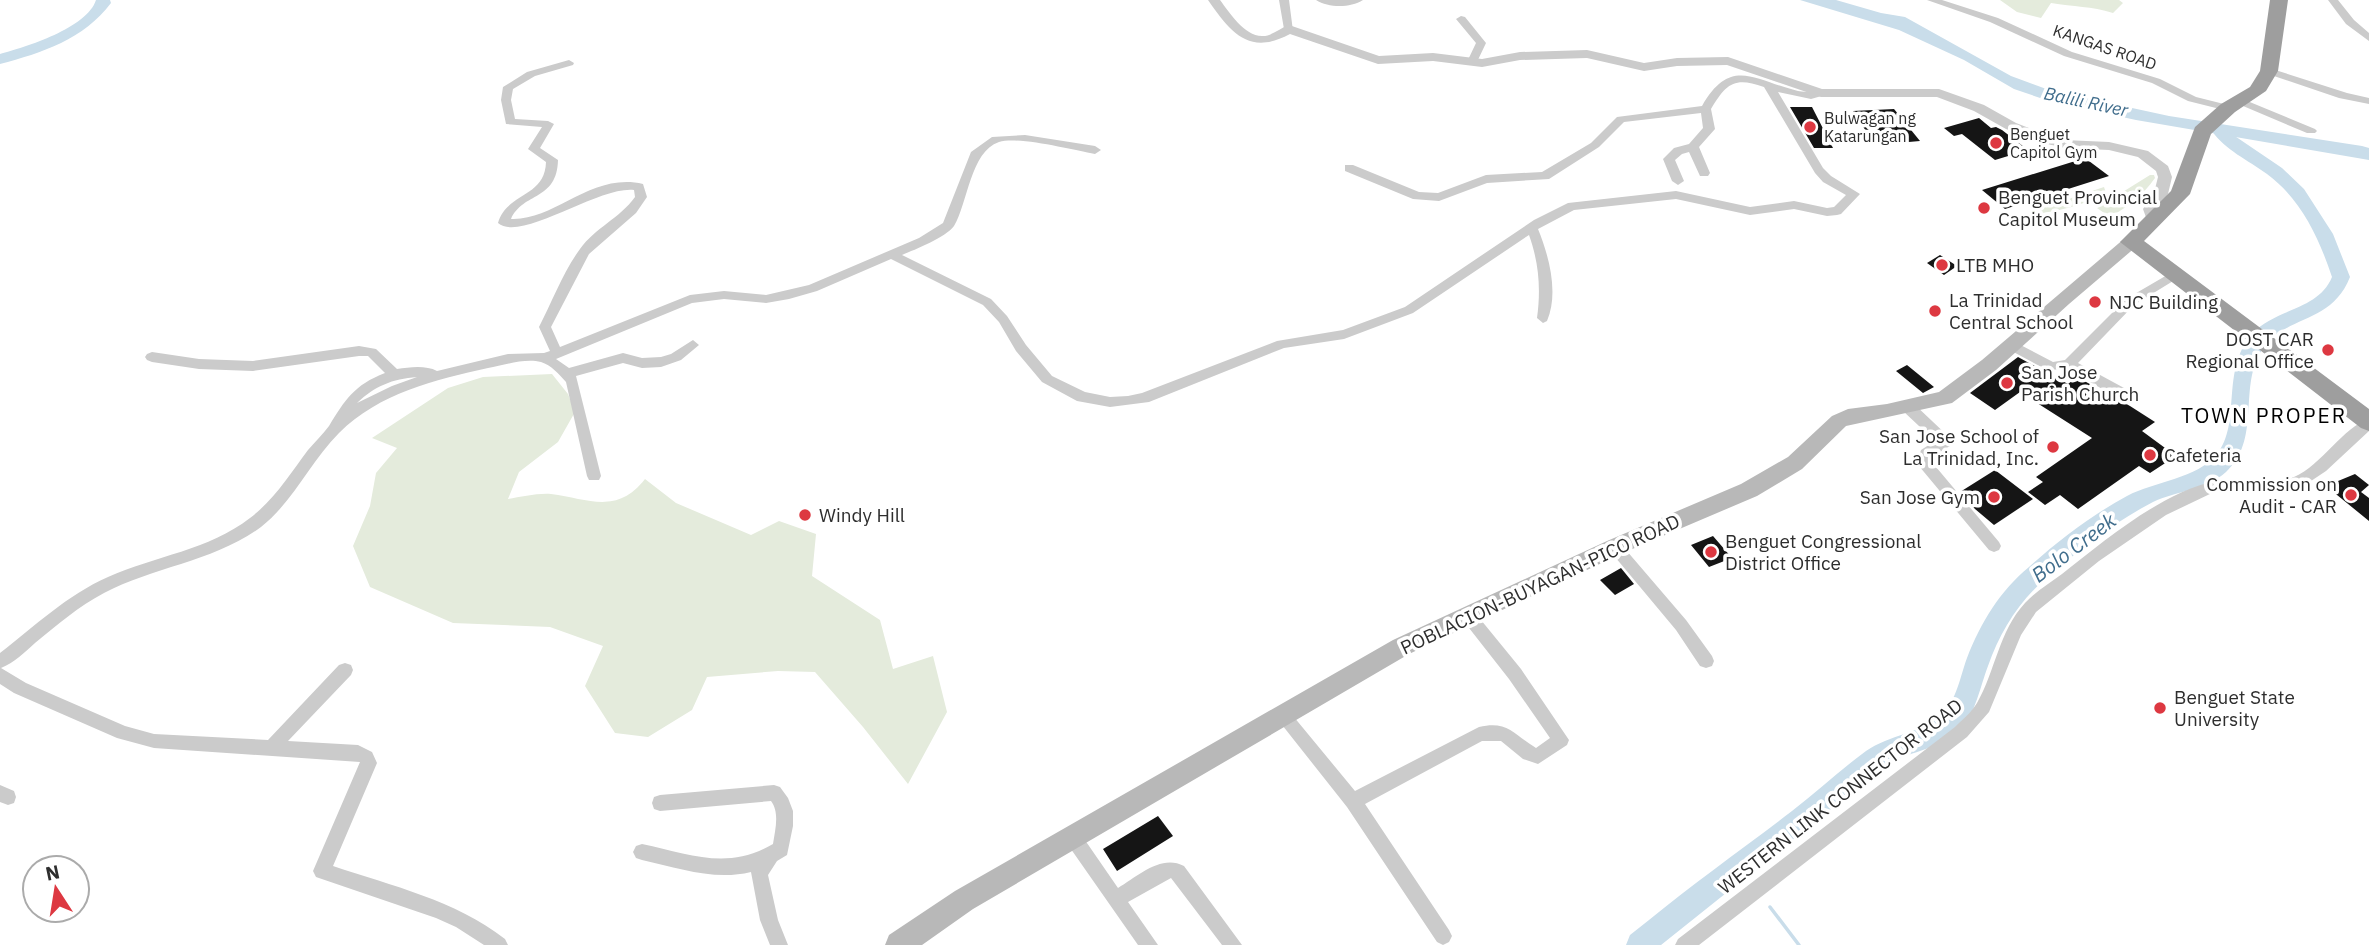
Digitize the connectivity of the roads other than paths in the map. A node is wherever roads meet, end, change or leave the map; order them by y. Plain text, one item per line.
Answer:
1 (1214, 0) edge
2 (1284, 0) edge
3 (1321, 0) edge
4 (1358, 0) edge
5 (1932, 0) edge
6 (2279, 0) edge
7 (2333, 0) edge
8 (1461, 19) dead end
9 (1289, 29) junction
10 (2369, 38) edge
11 (1472, 62) junction
12 (569, 63) dead end
13 (2269, 71) junction
14 (1768, 84) junction
15 (1821, 93) junction
16 (2369, 101) edge
17 (1706, 109) junction
18 (2228, 109) junction
19 (2311, 131) dead end
20 (1693, 147) junction
21 (1095, 150) dead end
22 (1349, 167) dead end
23 (1704, 173) dead end
24 (1678, 181) dead end
25 (2153, 220) junction
26 (1532, 228) junction
27 (2131, 242) junction
28 (893, 255) junction
29 (2174, 275) junction
30 (1543, 318) dead end
31 (693, 345) dead end
32 (2011, 345) junction
33 (551, 355) junction
34 (152, 357) dead end
35 (2069, 364) junction
36 (568, 373) junction
37 (394, 374) junction
38 (439, 374) junction
39 (2132, 398) dead end
40 (1908, 407) junction
41 (2369, 423) edge
42 (334, 429) junction
43 (594, 476) dead end
44 (1615, 547) junction
45 (1994, 547) dead end
46 (1466, 614) junction
47 (1706, 661) dead end
48 (0, 662) edge
49 (345, 670) dead end
50 (0, 675) edge
51 (1283, 716) junction
52 (270, 749) junction
53 (1353, 801) junction
54 (660, 803) dead end
55 (1072, 836) junction
56 (642, 852) dead end
57 (771, 855) junction
58 (1115, 900) junction
59 (1443, 936) dead end
60 (499, 945) edge
61 (779, 945) edge
62 (899, 945) edge
63 (1149, 945) edge
64 (1233, 945) edge
65 (1684, 945) edge

1 - 9 street
2 - 9 street
3 - 4 street
5 - 18 street, KANGAS ROAD
6 - 13 highway
7 - 10 street
8 - 11 street
9 - 11 street
11 - 15 street
12 - 33 street
13 - 16 street
13 - 18 highway
14 - 15 street
14 - 17 street
14 - 26 street
15 - 25 street
17 - 20 street
17 - 22 street
18 - 19 street, KANGAS ROAD
18 - 25 highway
20 - 23 street
20 - 24 street
21 - 28 street
25 - 27 highway
26 - 28 street
26 - 30 street
27 - 29 highway
27 - 32 main road, POBLACION-BUYAGAN-PICO ROAD
28 - 33 street
29 - 35 street
29 - 41 highway
31 - 36 street
32 - 35 street
32 - 40 main road, POBLACION-BUYAGAN-PICO ROAD
33 - 36 street
33 - 38 street
34 - 37 street
35 - 39 street
36 - 43 street
37 - 38 street
37 - 42 street
38 - 42 street
40 - 44 main road, POBLACION-BUYAGAN-PICO ROAD
40 - 45 street
41 - 65 street, WESTERN LINK CONNECTOR ROAD
42 - 48 street
44 - 46 main road, POBLACION-BUYAGAN-PICO ROAD
44 - 47 street
46 - 51 main road, POBLACION-BUYAGAN-PICO ROAD
46 - 53 street
49 - 52 street
50 - 52 street
51 - 53 street
51 - 55 main road, POBLACION-BUYAGAN-PICO ROAD
52 - 60 street
53 - 59 street
54 - 57 street
55 - 58 street
55 - 62 main road, POBLACION-BUYAGAN-PICO ROAD
56 - 57 street
57 - 61 street
58 - 63 street
58 - 64 street

